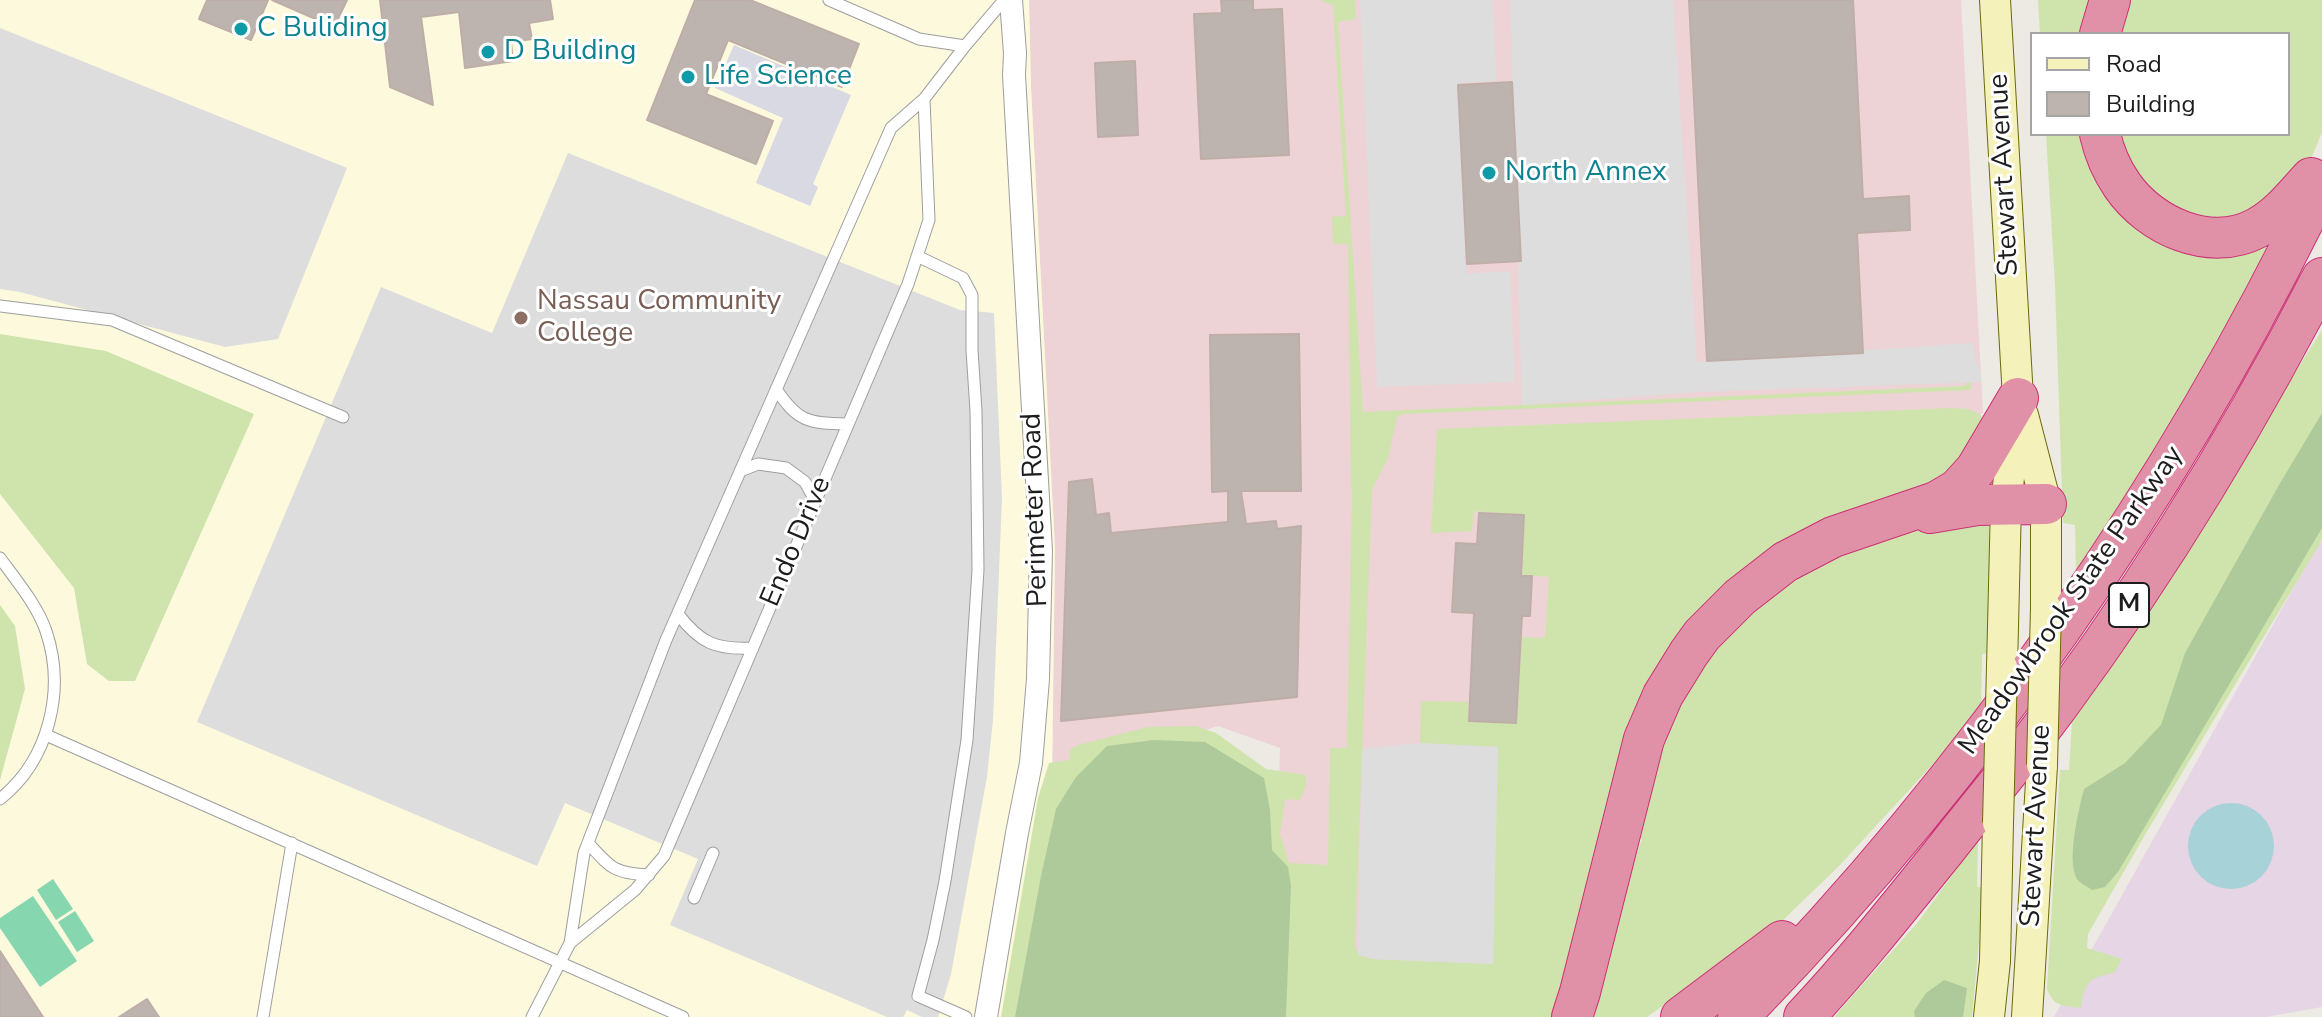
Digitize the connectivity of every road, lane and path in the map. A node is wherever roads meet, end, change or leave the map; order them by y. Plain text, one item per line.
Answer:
1 (829, 0) edge
2 (1004, 0) edge
3 (1011, 0) edge
4 (1995, 0) edge
5 (2110, 0) edge
6 (2101, 32) edge
7 (965, 46) junction
8 (924, 99) junction
9 (2101, 136) edge
10 (2322, 165) edge
11 (2322, 183) edge
12 (917, 256) junction
13 (2322, 278) edge
14 (2322, 295) edge
15 (0, 306) edge
16 (2297, 327) junction
17 (776, 389) junction
18 (2018, 398) junction
19 (343, 417) dead end
20 (847, 424) junction
21 (740, 471) junction
22 (815, 500) junction
23 (2006, 504) junction
24 (2046, 504) junction
25 (1879, 521) junction
26 (0, 558) edge
27 (678, 614) junction
28 (753, 648) junction
29 (46, 735) junction
30 (0, 799) edge
31 (292, 843) junction
32 (588, 843) junction
33 (713, 853) dead end
34 (649, 875) junction
35 (1868, 875) junction
36 (694, 898) dead end
37 (570, 943) junction
38 (560, 962) junction
39 (263, 1017) edge
40 (532, 1017) edge
41 (683, 1017) edge
42 (966, 1017) edge
43 (986, 1017) edge
44 (1572, 1017) edge
45 (1681, 1017) edge
46 (1738, 1017) edge
47 (1804, 1017) edge
48 (1989, 1017) edge
49 (2027, 1017) edge

1 - 7 lane
2 - 7 lane, Endo Drive
3 - 43 street, Perimeter Road
4 - 18 main road, Stewart Avenue
5 - 6 highway
7 - 8 lane, Endo Drive
8 - 12 lane, Endo Drive
8 - 17 lane, Endo Drive
9 - 10 highway
11 - 35 highway, Meadowbrook State Parkway / M
12 - 20 lane, Endo Drive
12 - 42 lane
13 - 16 highway, Meadowbrook State Parkway / M
14 - 16 highway
15 - 19 lane
16 - 47 highway, Meadowbrook State Parkway / M
17 - 20 lane
17 - 21 lane, Endo Drive
18 - 23 main road, Stewart Avenue
18 - 24 main road, Stewart Avenue
18 - 25 highway
20 - 22 lane, Endo Drive
21 - 22 lane
21 - 27 lane, Endo Drive
22 - 28 lane, Endo Drive
23 - 24 highway
23 - 25 highway
23 - 48 main road, Stewart Avenue, bridge
24 - 49 main road, Stewart Avenue, bridge
25 - 44 highway
26 - 29 lane
27 - 28 lane
27 - 32 lane, Endo Drive
28 - 34 lane, Endo Drive
29 - 30 lane
29 - 31 lane
31 - 38 lane
31 - 39 lane
32 - 34 lane
32 - 37 lane, Endo Drive
33 - 36 lane
34 - 37 lane, Endo Drive
35 - 45 highway
35 - 46 highway, Meadowbrook State Parkway / M
37 - 38 lane, Endo Drive
38 - 40 lane, Endo Drive
38 - 41 lane

